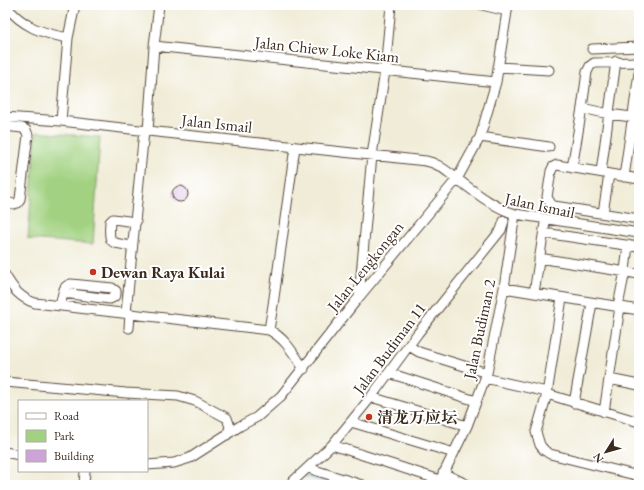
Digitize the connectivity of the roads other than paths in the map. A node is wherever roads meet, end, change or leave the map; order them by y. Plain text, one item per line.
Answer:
1 (5, 5) edge
2 (75, 5) edge
3 (159, 5) edge
4 (392, 5) edge
5 (482, 5) edge
6 (508, 8) edge
7 (68, 38) junction
8 (154, 46) junction
9 (639, 47) edge
10 (592, 49) dead end
11 (616, 62) junction
12 (639, 62) edge
13 (498, 67) junction
14 (384, 70) junction
15 (548, 70) dead end
16 (639, 73) edge
17 (496, 82) junction
18 (582, 108) junction
19 (610, 114) junction
20 (5, 117) edge
21 (636, 117) edge
22 (61, 121) junction
23 (5, 126) edge
24 (146, 131) junction
25 (480, 137) junction
26 (295, 147) junction
27 (549, 147) dead end
28 (372, 155) junction
29 (572, 168) junction
30 (605, 173) junction
31 (624, 177) junction
32 (639, 179) edge
33 (455, 181) junction
34 (5, 202) edge
35 (603, 213) junction
36 (515, 216) junction
37 (639, 219) edge
38 (504, 221) dead end
39 (136, 222) junction
40 (545, 223) junction
41 (544, 233) junction
42 (639, 233) edge
43 (639, 237) edge
44 (628, 245) junction
45 (132, 246) junction
46 (639, 247) edge
47 (539, 258) junction
48 (625, 271) junction
49 (639, 274) edge
50 (5, 275) edge
51 (504, 288) junction
52 (63, 293) junction
53 (534, 293) junction
54 (359, 297) junction
55 (562, 298) junction
56 (592, 303) junction
57 (60, 306) junction
58 (619, 307) junction
59 (639, 310) edge
60 (128, 314) junction
61 (129, 328) dead end
62 (269, 330) junction
63 (409, 346) junction
64 (304, 368) junction
65 (389, 373) junction
66 (486, 376) junction
67 (609, 379) junction
68 (5, 382) edge
69 (639, 385) edge
70 (547, 393) junction
71 (371, 397) junction
72 (476, 401) junction
73 (574, 403) junction
74 (604, 412) junction
75 (227, 418) junction
76 (249, 421) junction
77 (350, 422) junction
78 (639, 422) edge
79 (467, 426) junction
80 (227, 435) junction
81 (332, 445) junction
82 (5, 452) edge
83 (454, 452) junction
84 (18, 454) edge
85 (148, 464) edge
86 (308, 468) junction
87 (85, 472) edge
88 (639, 476) edge
89 (441, 479) edge
90 (84, 485) edge
91 (290, 485) edge
92 (362, 485) edge
93 (468, 485) edge

1 - 7 street
2 - 7 street
3 - 8 street
4 - 14 street
5 - 6 street
6 - 13 street, Jalan Lengkongan
7 - 22 street
8 - 14 street, Jalan Chiew Loke Kiam
8 - 24 street
9 - 10 street
11 - 12 street
11 - 18 street
11 - 19 street
13 - 15 street
13 - 17 street, Jalan Lengkongan
14 - 17 street, Jalan Chiew Loke Kiam
14 - 28 street
16 - 21 street
17 - 25 street, Jalan Lengkongan
18 - 19 street
18 - 29 street
19 - 21 street
19 - 30 street
20 - 22 street, Jalan Ismail
21 - 31 street
22 - 24 street, Jalan Ismail
23 - 34 street
24 - 26 street, Jalan Ismail
24 - 39 street
25 - 27 street
25 - 33 street, Jalan Lengkongan
26 - 28 street, Jalan Ismail
26 - 62 street
28 - 33 street, Jalan Ismail
28 - 54 street
29 - 30 street
29 - 35 street
30 - 31 street
30 - 35 street
31 - 32 street
33 - 36 street, Jalan Ismail
33 - 54 street, Jalan Lengkongan
35 - 37 street
36 - 40 street, Jalan Ismail
36 - 42 street, Jalan Ismail
36 - 51 street, Jalan Budiman 2
38 - 63 street, Jalan Budiman 11
39 - 45 street
39 - 45 street
40 - 41 street
40 - 43 street, Jalan Ismail
41 - 44 street
41 - 47 street
44 - 46 street
44 - 48 street
45 - 60 street
47 - 48 street
47 - 53 street
48 - 49 street
48 - 58 street
50 - 57 street
51 - 53 street
51 - 66 street, Jalan Budiman 2
52 - 52 street
52 - 57 street
53 - 55 street
54 - 64 street, Jalan Lengkongan
55 - 56 street
55 - 70 street
56 - 58 street
56 - 73 street
57 - 60 street
58 - 59 street
58 - 67 street
60 - 61 street
60 - 62 street
62 - 64 street
63 - 65 street, Jalan Budiman 11
63 - 66 street
64 - 76 street, Jalan Lengkongan
65 - 71 street, Jalan Budiman 11
65 - 72 street
66 - 70 street
66 - 72 street, Jalan Budiman 2
67 - 69 street
67 - 74 street
68 - 75 street
70 - 73 street
70 - 88 street
71 - 77 street, Jalan Budiman 11
71 - 79 street
72 - 79 street, Jalan Budiman 2
73 - 74 street
74 - 78 street
75 - 76 street
75 - 80 street
76 - 80 street, Jalan Lengkongan
77 - 81 street, Jalan Budiman 11
77 - 83 street
79 - 83 street, Jalan Budiman 2
80 - 85 street, Jalan Lengkongan
81 - 86 street, Jalan Budiman 11
81 - 89 street
82 - 84 street
83 - 89 street, Jalan Budiman 2
86 - 91 street, Jalan Budiman 11
86 - 92 street
87 - 90 street
89 - 93 street

